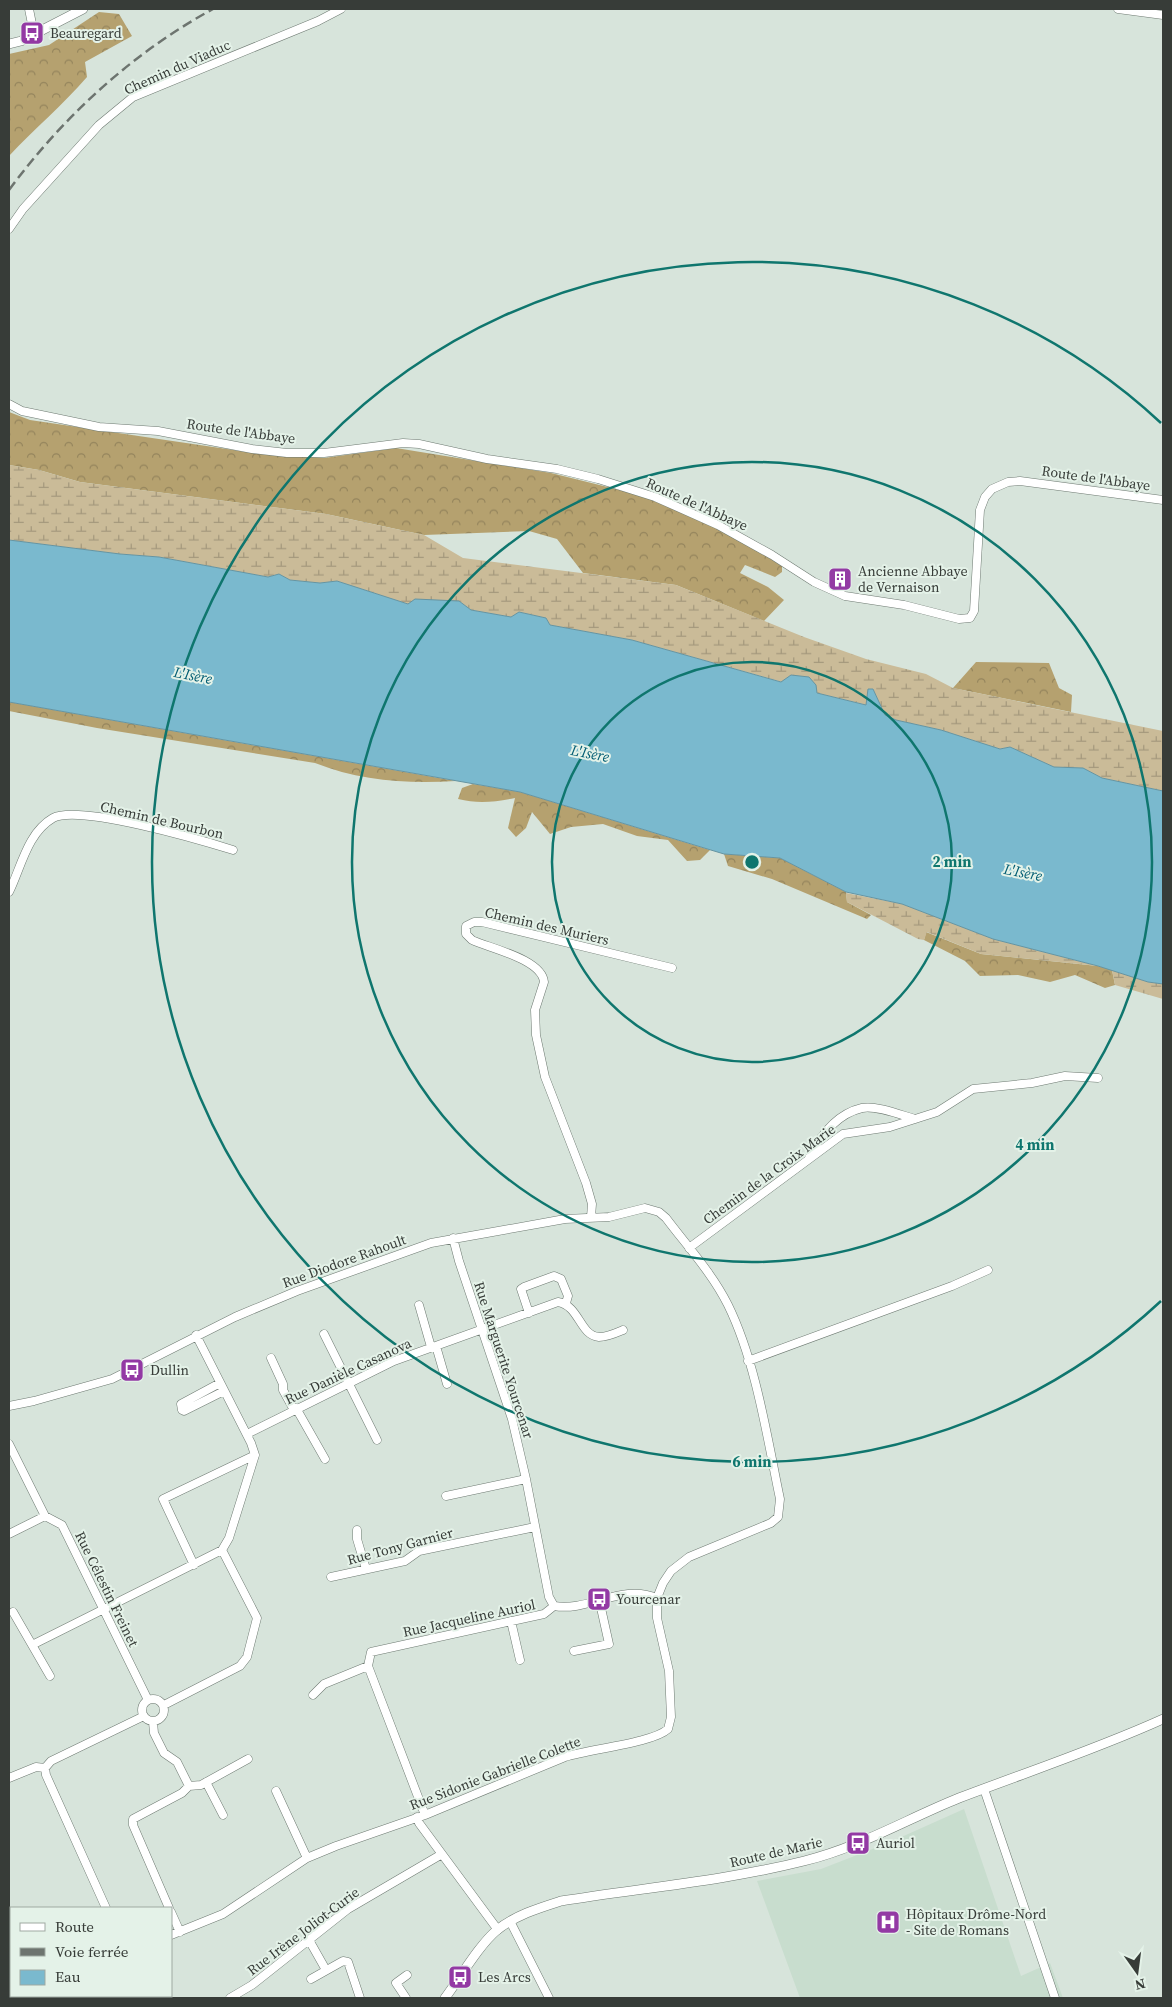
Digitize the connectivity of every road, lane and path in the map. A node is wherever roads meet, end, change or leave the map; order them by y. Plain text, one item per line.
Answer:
1 (29, 9) edge
2 (84, 9) edge
3 (341, 9) edge
4 (1118, 9) edge
5 (1163, 15) edge
6 (34, 34) junction
7 (9, 44) edge
8 (9, 229) edge
9 (9, 404) edge
10 (1163, 500) edge
11 (233, 850) dead end
12 (9, 892) edge
13 (672, 968) dead end
14 (1098, 1078) dead end
15 (916, 1119) junction
16 (806, 1162) junction
17 (591, 1217) junction
18 (453, 1238) junction
19 (689, 1248) junction
20 (988, 1270) dead end
21 (566, 1303) junction
22 (419, 1305) dead end
23 (529, 1313) junction
24 (483, 1330) junction
25 (623, 1330) dead end
26 (324, 1334) dead end
27 (196, 1336) junction
28 (433, 1347) junction
29 (270, 1358) dead end
30 (748, 1361) junction
31 (349, 1382) junction
32 (220, 1383) junction
33 (447, 1384) dead end
34 (224, 1391) junction
35 (9, 1406) edge
36 (295, 1409) junction
37 (247, 1434) junction
38 (377, 1440) dead end
39 (9, 1444) edge
40 (255, 1455) junction
41 (325, 1459) dead end
42 (526, 1479) junction
43 (446, 1496) dead end
44 (45, 1516) junction
45 (535, 1527) junction
46 (357, 1530) dead end
47 (9, 1534) edge
48 (222, 1550) junction
49 (194, 1565) junction
50 (366, 1569) junction
51 (331, 1577) dead end
52 (657, 1598) junction
53 (599, 1599) junction
54 (554, 1606) junction
55 (104, 1609) junction
56 (13, 1612) dead end
57 (511, 1621) junction
58 (32, 1645) junction
59 (574, 1651) dead end
60 (520, 1660) dead end
61 (368, 1666) junction
62 (50, 1676) dead end
63 (313, 1695) dead end
64 (148, 1700) junction
65 (164, 1705) junction
66 (144, 1716) junction
67 (1163, 1719) edge
68 (153, 1722) junction
69 (248, 1759) dead end
70 (45, 1768) junction
71 (9, 1778) edge
72 (206, 1782) junction
73 (189, 1786) junction
74 (984, 1789) junction
75 (276, 1791) dead end
76 (223, 1815) dead end
77 (421, 1816) junction
78 (442, 1854) junction
79 (307, 1858) junction
80 (106, 1907) edge
81 (169, 1907) edge
82 (172, 1914) edge
83 (510, 1922) junction
84 (498, 1930) junction
85 (180, 1932) junction
86 (172, 1934) edge
87 (309, 1940) junction
88 (326, 1970) junction
89 (408, 1975) dead end
90 (311, 1979) dead end
91 (230, 1998) edge
92 (360, 1998) edge
93 (406, 1998) edge
94 (444, 1998) edge
95 (549, 1998) edge
96 (1055, 1998) edge

1 - 6 street
2 - 6 street
3 - 8 street, Chemin du Viaduc
4 - 5 street
6 - 7 street
9 - 10 street, Route de l'Abbaye
11 - 12 street, Chemin de Bourbon
13 - 17 street, Chemin des Muriers
14 - 15 street, Chemin de la Croix Marie
15 - 16 street, Chemin de la Croix Marie
15 - 16 street
16 - 19 street, Chemin de la Croix Marie
17 - 18 street, Rue Diodore Rahoult
17 - 19 street, Rue Diodore Rahoult
18 - 24 street, Rue Marguerite Yourcenar
18 - 27 street, Rue Diodore Rahoult
19 - 30 street, Rue Sidonie Gabrielle Colette
20 - 30 street
21 - 23 street, Rue Danièle Casanova
21 - 23 street
21 - 25 street
22 - 28 street
23 - 24 street, Rue Danièle Casanova
24 - 28 street, Rue Danièle Casanova
24 - 42 street, Rue Marguerite Yourcenar
26 - 31 street
27 - 32 street
27 - 35 street, Rue Diodore Rahoult
28 - 31 street, Rue Danièle Casanova
28 - 33 street
29 - 36 street
30 - 52 street, Rue Sidonie Gabrielle Colette
31 - 36 street, Rue Danièle Casanova
31 - 38 street
32 - 34 street
32 - 34 street
34 - 37 street
36 - 37 street, Rue Danièle Casanova
36 - 41 street
37 - 40 street
39 - 44 street, Rue Célestin Freinet
40 - 48 street
40 - 49 street
42 - 43 street
42 - 45 street, Rue Marguerite Yourcenar
44 - 47 street
44 - 55 street, Rue Célestin Freinet
45 - 50 street, Rue Tony Garnier
45 - 54 street, Rue Marguerite Yourcenar
46 - 50 street
48 - 49 street
48 - 65 street
49 - 55 street
50 - 51 street, Rue Tony Garnier
52 - 53 street, Rue Jacqueline Auriol
52 - 77 street, Rue Sidonie Gabrielle Colette
53 - 54 street, Rue Jacqueline Auriol
53 - 59 street
54 - 57 street, Rue Jacqueline Auriol
55 - 58 street
55 - 64 street, Rue Célestin Freinet
56 - 58 street
57 - 60 street
57 - 61 street, Rue Jacqueline Auriol
58 - 62 street
61 - 63 street
61 - 77 street
64 - 65 street
64 - 66 street
65 - 68 street
66 - 68 street
66 - 70 street
67 - 74 street, Route de Marie
68 - 73 street
69 - 72 street
70 - 71 street
70 - 80 street
72 - 73 street
72 - 76 street
73 - 81 street
74 - 83 street, Route de Marie
74 - 96 street
75 - 79 street
77 - 78 street
77 - 79 street, Rue Sidonie Gabrielle Colette
78 - 84 street
78 - 87 street, Rue Irène Joliot-Curie
79 - 85 street, Rue Sidonie Gabrielle Colette
82 - 85 street
83 - 84 street, Route de Marie
83 - 95 street
84 - 94 street, Route de Marie
85 - 86 street, Rue Sidonie Gabrielle Colette
87 - 88 street
87 - 91 street, Rue Irène Joliot-Curie
88 - 90 street
88 - 92 street
89 - 93 street

